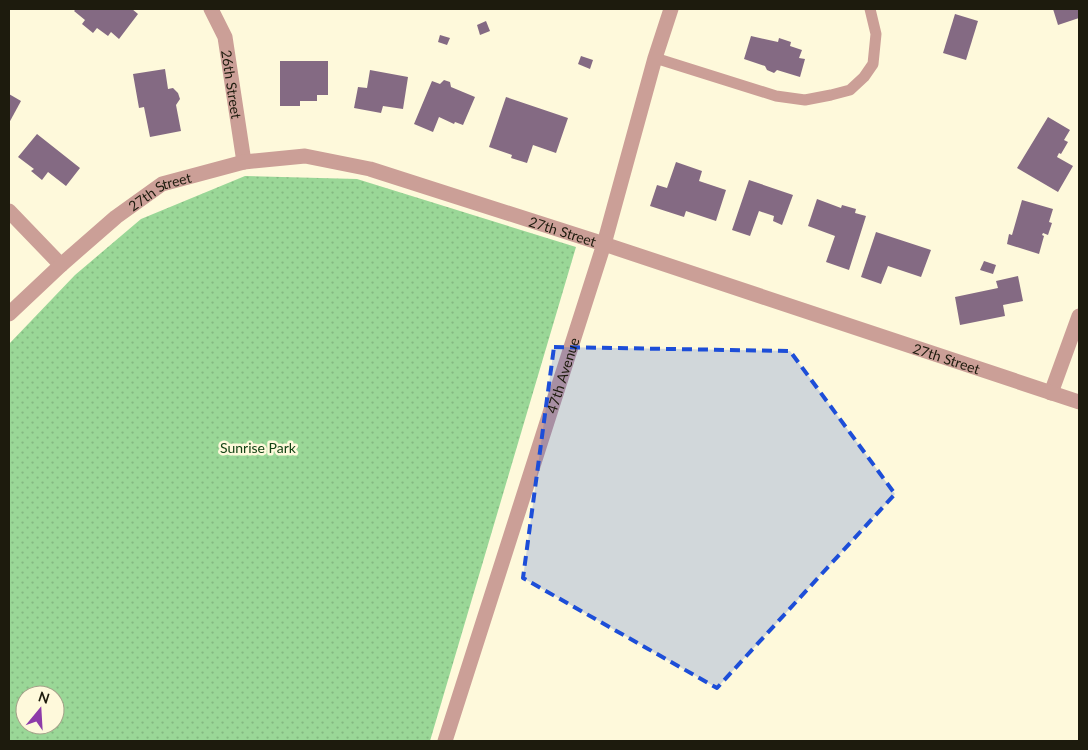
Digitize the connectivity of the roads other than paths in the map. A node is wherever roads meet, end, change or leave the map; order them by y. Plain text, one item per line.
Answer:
1 (211, 9) edge
2 (671, 9) edge
3 (870, 9) edge
4 (654, 58) junction
5 (244, 162) junction
6 (9, 211) edge
7 (604, 244) junction
8 (61, 265) junction
9 (9, 314) edge
10 (1079, 316) edge
11 (1052, 393) junction
12 (1079, 402) edge
13 (445, 741) edge

1 - 5 street, 26th Street
2 - 4 street, 47th Avenue
3 - 4 lane
4 - 7 street, 47th Avenue
5 - 7 street, 27th Street
5 - 8 street, 27th Street
6 - 8 street
7 - 11 street, 27th Street
7 - 13 street, 47th Avenue
8 - 9 street, 27th Street
10 - 11 street
11 - 12 street, 27th Street

